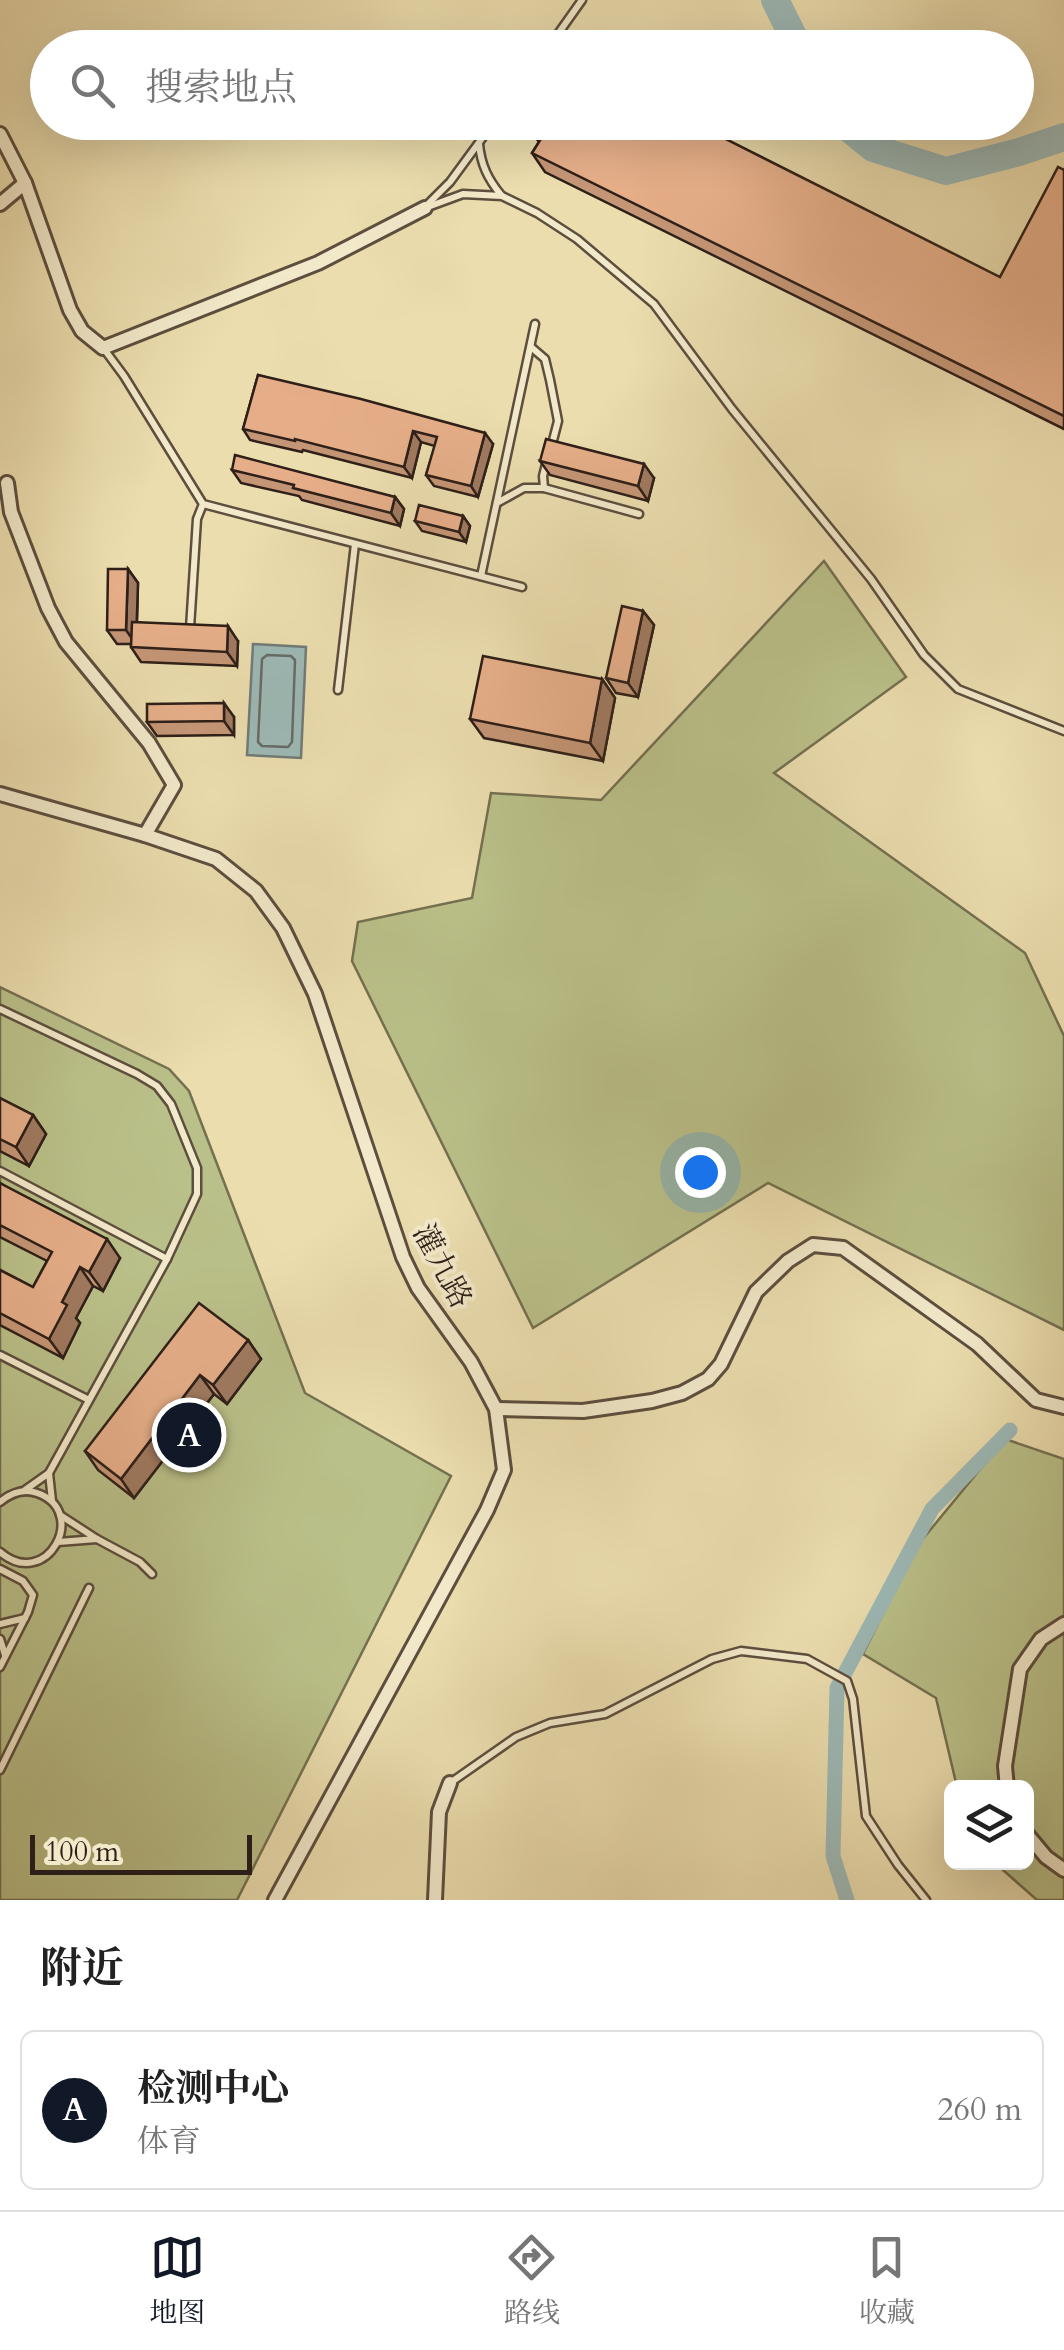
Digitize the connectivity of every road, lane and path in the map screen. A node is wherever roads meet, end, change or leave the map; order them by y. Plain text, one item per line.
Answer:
1 (582, 0) edge
2 (561, 30) edge
3 (0, 134) edge
4 (482, 140) edge
5 (479, 144) junction
6 (24, 183) junction
7 (502, 196) junction
8 (0, 204) edge
9 (425, 208) junction
10 (536, 324) dead end
11 (531, 347) junction
12 (103, 348) junction
13 (8, 483) dead end
14 (544, 488) junction
15 (203, 504) junction
16 (497, 504) junction
17 (638, 514) dead end
18 (355, 544) junction
19 (481, 576) junction
20 (522, 587) dead end
21 (190, 628) edge
22 (338, 690) dead end
23 (1064, 732) edge
24 (0, 794) edge
25 (145, 835) junction
26 (0, 1009) edge
27 (0, 1171) edge
28 (168, 1259) junction
29 (0, 1355) edge
30 (89, 1400) junction
31 (1064, 1407) edge
32 (496, 1409) junction
33 (50, 1473) junction
34 (22, 1491) junction
35 (0, 1502) edge
36 (52, 1502) junction
37 (60, 1516) junction
38 (97, 1539) junction
39 (58, 1542) junction
40 (0, 1552) edge
41 (0, 1570) edge
42 (152, 1574) dead end
43 (90, 1588) dead end
44 (25, 1618) junction
45 (0, 1624) edge
46 (1064, 1624) edge
47 (0, 1639) edge
48 (6, 1656) junction
49 (0, 1667) edge
50 (0, 1770) edge
51 (1007, 1780) edge
52 (450, 1783) joint
53 (1034, 1842) edge
54 (1064, 1870) edge
55 (275, 1900) edge
56 (436, 1900) edge
57 (926, 1900) edge

1 - 2 lane
3 - 6 street
4 - 5 lane
5 - 7 lane
5 - 9 lane
6 - 8 street
6 - 12 street
7 - 9 lane
7 - 23 lane
9 - 12 street
10 - 11 lane
11 - 14 lane
11 - 16 lane
12 - 15 lane
13 - 25 street
14 - 16 lane
14 - 17 lane
15 - 18 lane
15 - 21 lane
16 - 19 lane
18 - 19 lane
18 - 22 lane
19 - 20 lane
24 - 25 street, 灌九路
25 - 32 street, 灌九路
26 - 28 lane
27 - 28 lane
28 - 30 lane
29 - 30 lane
30 - 33 lane
31 - 32 street
32 - 55 street, 灌九路
33 - 34 lane
33 - 36 lane
34 - 35 lane
34 - 36 lane
36 - 37 lane
37 - 38 lane
37 - 39 lane
38 - 39 lane
38 - 42 lane
39 - 40 lane
41 - 44 lane
43 - 50 lane
44 - 45 lane
44 - 48 lane
46 - 51 street
47 - 48 lane
48 - 49 lane
52 - 56 street
52 - 57 lane
53 - 54 street

